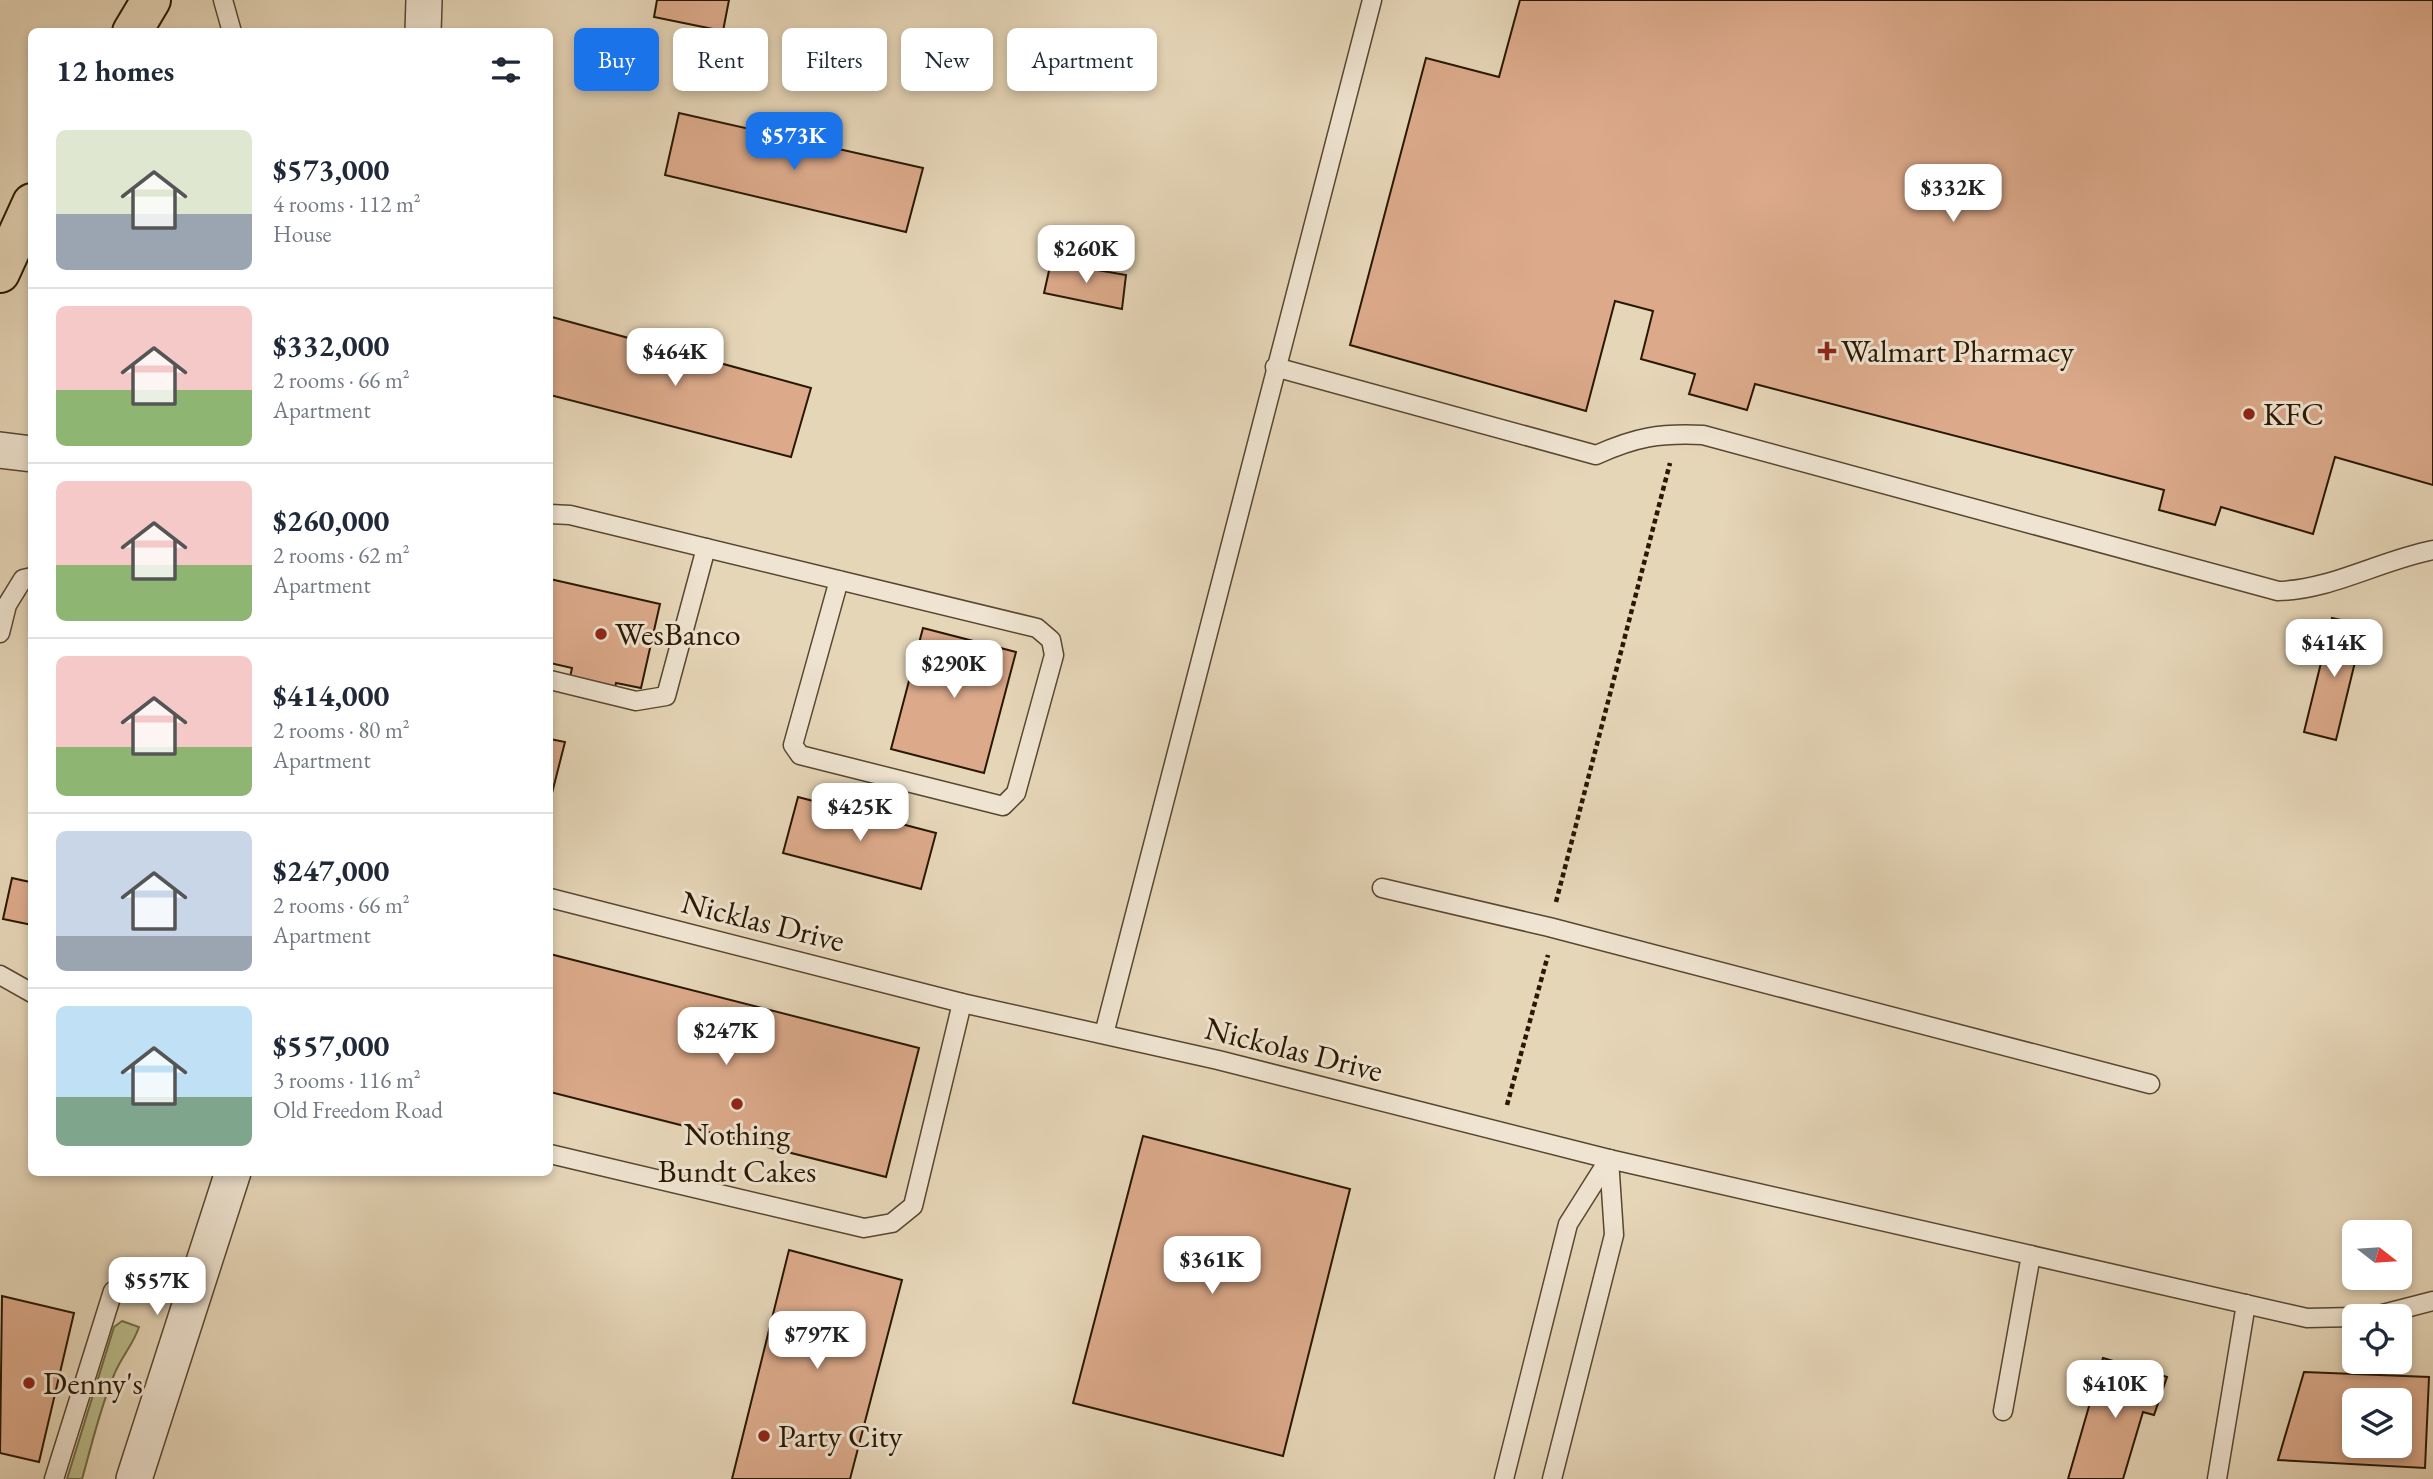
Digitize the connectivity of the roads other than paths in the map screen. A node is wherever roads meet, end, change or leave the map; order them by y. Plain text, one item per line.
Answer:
1 (151, 0) edge
2 (223, 0) edge
3 (424, 0) edge
4 (1372, 0) edge
5 (134, 28) edge
6 (231, 28) edge
7 (423, 28) edge
8 (28, 212) edge
9 (0, 273) edge
10 (1275, 367) junction
11 (0, 450) edge
12 (28, 454) edge
13 (553, 514) edge
14 (706, 548) junction
15 (2433, 550) edge
16 (28, 578) edge
17 (839, 580) junction
18 (0, 633) edge
19 (553, 681) edge
20 (1382, 888) dead end
21 (553, 899) edge
22 (0, 975) edge
23 (28, 991) edge
24 (962, 1003) junction
25 (1104, 1034) junction
26 (2150, 1084) dead end
27 (553, 1155) edge
28 (1609, 1159) junction
29 (232, 1176) edge
30 (2031, 1255) junction
31 (113, 1291) dead end
32 (2433, 1301) edge
33 (2246, 1304) junction
34 (2412, 1306) edge
35 (2342, 1317) edge
36 (2003, 1411) dead end
37 (54, 1479) edge
38 (134, 1479) edge
39 (1504, 1479) edge
40 (1552, 1479) edge
41 (2217, 1479) edge

1 - 5 main road
2 - 6 lane
3 - 7 street
4 - 10 lane
8 - 9 main road
10 - 15 lane
10 - 25 lane
11 - 12 street
13 - 14 lane
14 - 17 lane
14 - 19 lane
16 - 18 lane
17 - 17 lane
20 - 26 lane
21 - 24 lane, Nicklas Drive
22 - 23 lane
24 - 25 lane, Nickolas Drive
24 - 27 lane
25 - 28 lane, Nickolas Drive
28 - 30 lane, Nickolas Drive
28 - 39 lane
28 - 40 lane
29 - 38 street
30 - 33 lane, Nickolas Drive
30 - 36 lane
31 - 37 lane
32 - 34 lane
33 - 35 lane, Nickolas Drive
33 - 41 lane

